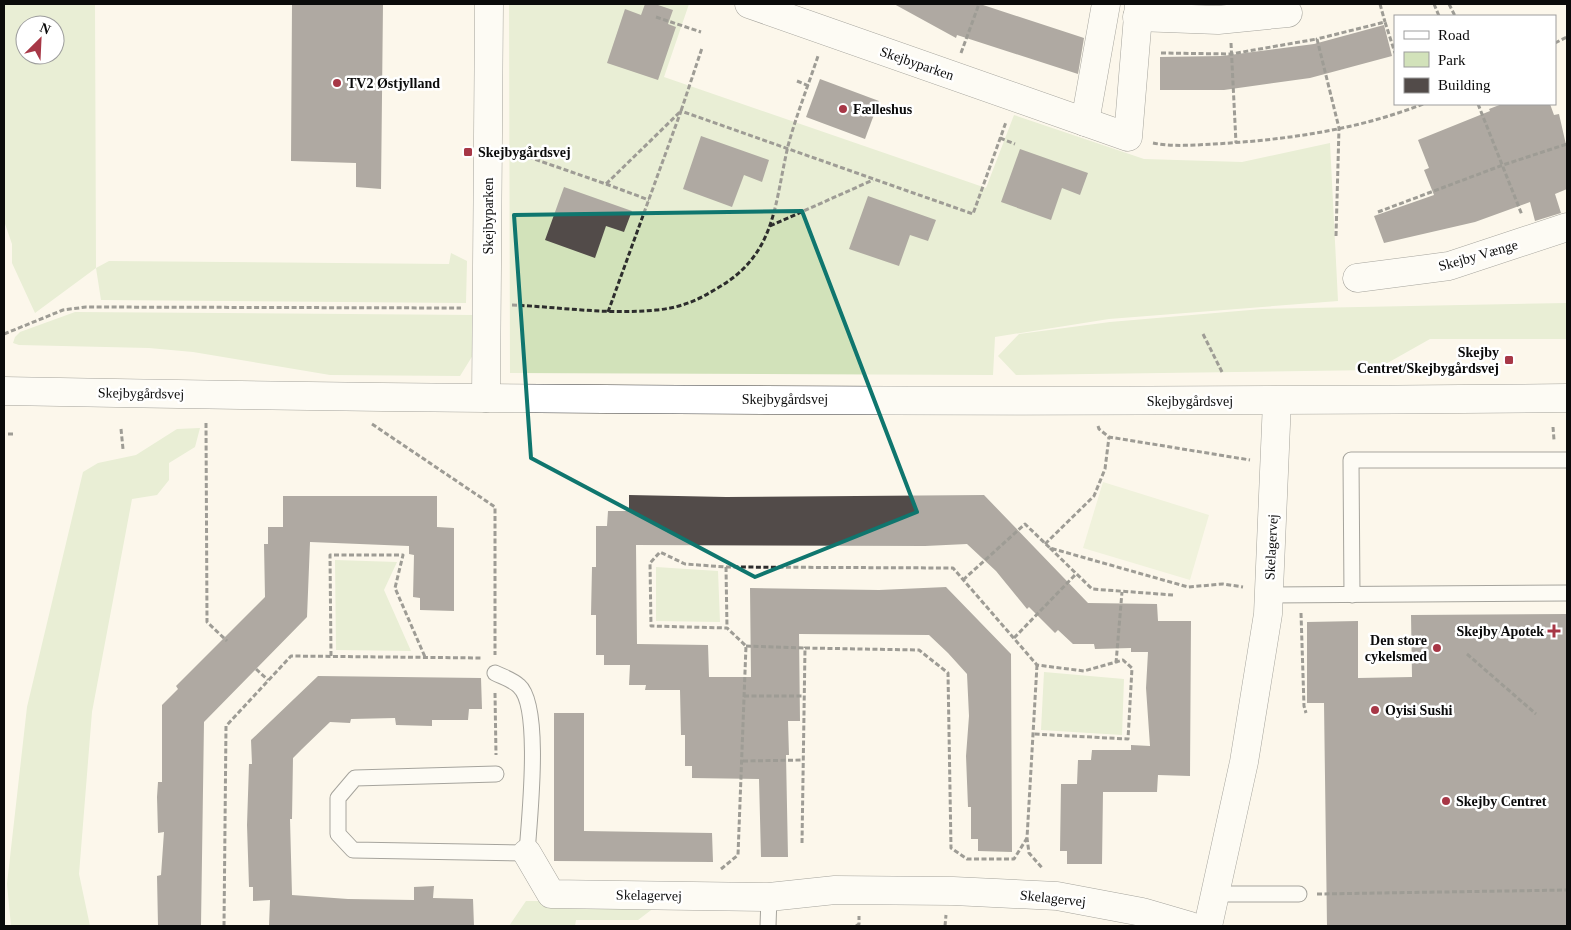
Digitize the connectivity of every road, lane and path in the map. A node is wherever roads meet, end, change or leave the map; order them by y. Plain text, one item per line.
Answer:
1 (489, 4) edge
2 (749, 4) edge
3 (979, 4) edge
4 (1106, 4) edge
5 (1380, 4) edge
6 (777, 9) edge
7 (1138, 10) edge
8 (1288, 13) dead end
9 (656, 17) dead end
10 (1229, 18) junction
11 (1385, 22) junction
12 (701, 32) dead end
13 (1317, 39) junction
14 (702, 48) dead end
15 (1394, 50) edge
16 (1135, 52) junction
17 (1231, 54) junction
18 (953, 76) junction
19 (797, 81) dead end
20 (808, 86) dead end
21 (1015, 98) junction
22 (1478, 105) edge
23 (1411, 106) edge
24 (681, 111) junction
25 (1085, 122) junction
26 (1339, 128) junction
27 (1128, 137) junction
28 (1000, 138) junction
29 (1236, 142) junction
30 (488, 143) junction
31 (1015, 144) dead end
32 (1567, 144) edge
33 (1502, 165) junction
34 (874, 179) junction
35 (606, 184) junction
36 (649, 200) junction
37 (1378, 212) dead end
38 (770, 226) dead end
39 (1567, 227) edge
40 (1336, 236) dead end
41 (1532, 240) junction
42 (1357, 278) dead end
43 (608, 312) dead end
44 (1203, 334) dead end
45 (4, 391) edge
46 (369, 396) junction
47 (486, 398) junction
48 (1567, 398) edge
49 (1226, 401) junction
50 (1277, 401) junction
51 (206, 423) dead end
52 (121, 429) dead end
53 (8, 434) dead end
54 (15, 434) dead end
55 (123, 449) dead end
56 (1567, 460) edge
57 (1275, 464) junction
58 (1044, 544) junction
59 (1050, 548) junction
60 (726, 567) junction
61 (1076, 574) junction
62 (963, 580) junction
63 (1122, 592) junction
64 (1567, 593) edge
65 (1269, 595) junction
66 (1352, 595) junction
67 (1173, 596) dead end
68 (1301, 613) dead end
69 (727, 628) junction
70 (1014, 638) junction
71 (227, 641) dead end
72 (746, 646) junction
73 (805, 648) junction
74 (1467, 654) dead end
75 (331, 656) junction
76 (425, 657) junction
77 (1116, 663) junction
78 (1038, 665) junction
79 (256, 669) dead end
80 (495, 673) joint
81 (268, 680) junction
82 (744, 696) junction
83 (804, 696) junction
84 (1306, 713) dead end
85 (1536, 714) dead end
86 (1033, 734) junction
87 (803, 760) junction
88 (743, 761) junction
89 (496, 774) joint
90 (1027, 838) junction
91 (802, 843) dead end
92 (527, 853) junction
93 (1567, 890) edge
94 (1215, 894) junction
95 (1299, 894) joint
96 (691, 896) junction
97 (1057, 896) junction
98 (769, 897) junction
99 (224, 926) edge
100 (768, 926) edge
101 (1190, 926) edge
102 (1208, 926) edge

1 - 30 street, Skejbyparken
2 - 6 street, Skejbyparken
3 - 18 path
4 - 25 street
5 - 11 path
6 - 18 street, Skejbyparken
7 - 10 street
7 - 16 street
8 - 10 street
9 - 12 path
10 - 17 path
11 - 13 path
11 - 15 path
13 - 17 path
13 - 26 path
14 - 24 path
16 - 17 path
16 - 27 street
17 - 29 path
18 - 21 street, Skejbyparken
19 - 20 path
21 - 25 street, Skejbyparken
21 - 28 path
22 - 33 path
23 - 26 path
24 - 34 path
24 - 35 path
24 - 36 path
25 - 27 street, Skejbyparken
26 - 29 path
26 - 40 path
27 - 29 path
28 - 31 path
28 - 34 path
30 - 35 path
30 - 47 street, Skejbyparken
32 - 33 path
33 - 37 path
33 - 41 path
34 - 38 path
35 - 36 path
36 - 43 path
39 - 41 street, Skejby Vænge
41 - 42 street, Skejby Vænge
44 - 49 path
45 - 46 street, Skejbygårdsvej
46 - 47 street, Skejbygårdsvej
46 - 76 path
47 - 49 street, Skejbygårdsvej
48 - 50 street, Skejbygårdsvej
49 - 50 street, Skejbygårdsvej
50 - 57 street, Skelagervej
51 - 71 path
52 - 55 path
53 - 54 path
56 - 66 lane
57 - 58 path
57 - 65 street, Skelagervej
58 - 59 path
58 - 62 path
59 - 61 path
59 - 65 path
60 - 62 path
60 - 69 path
60 - 69 path
61 - 63 path
61 - 70 path
62 - 70 path
63 - 67 path
63 - 77 path
64 - 66 lane
65 - 66 lane
65 - 94 street, Skelagervej
68 - 84 path
69 - 72 path
70 - 78 path
72 - 73 path
72 - 82 path
73 - 83 path
73 - 90 path
74 - 85 path
75 - 76 path
75 - 76 path
75 - 81 path
77 - 78 path
77 - 86 path
78 - 86 path
79 - 81 path
80 - 89 path
80 - 92 lane
81 - 99 path
82 - 83 path
82 - 88 path
83 - 87 path
86 - 90 path
87 - 88 path
87 - 91 path
88 - 96 path
89 - 92 lane
90 - 97 path
92 - 96 street, Skelagervej
93 - 95 path
94 - 95 lane
94 - 102 street, Skelagervej
96 - 98 street, Skelagervej
97 - 98 street, Skelagervej
97 - 101 street, Skelagervej
98 - 100 lane

